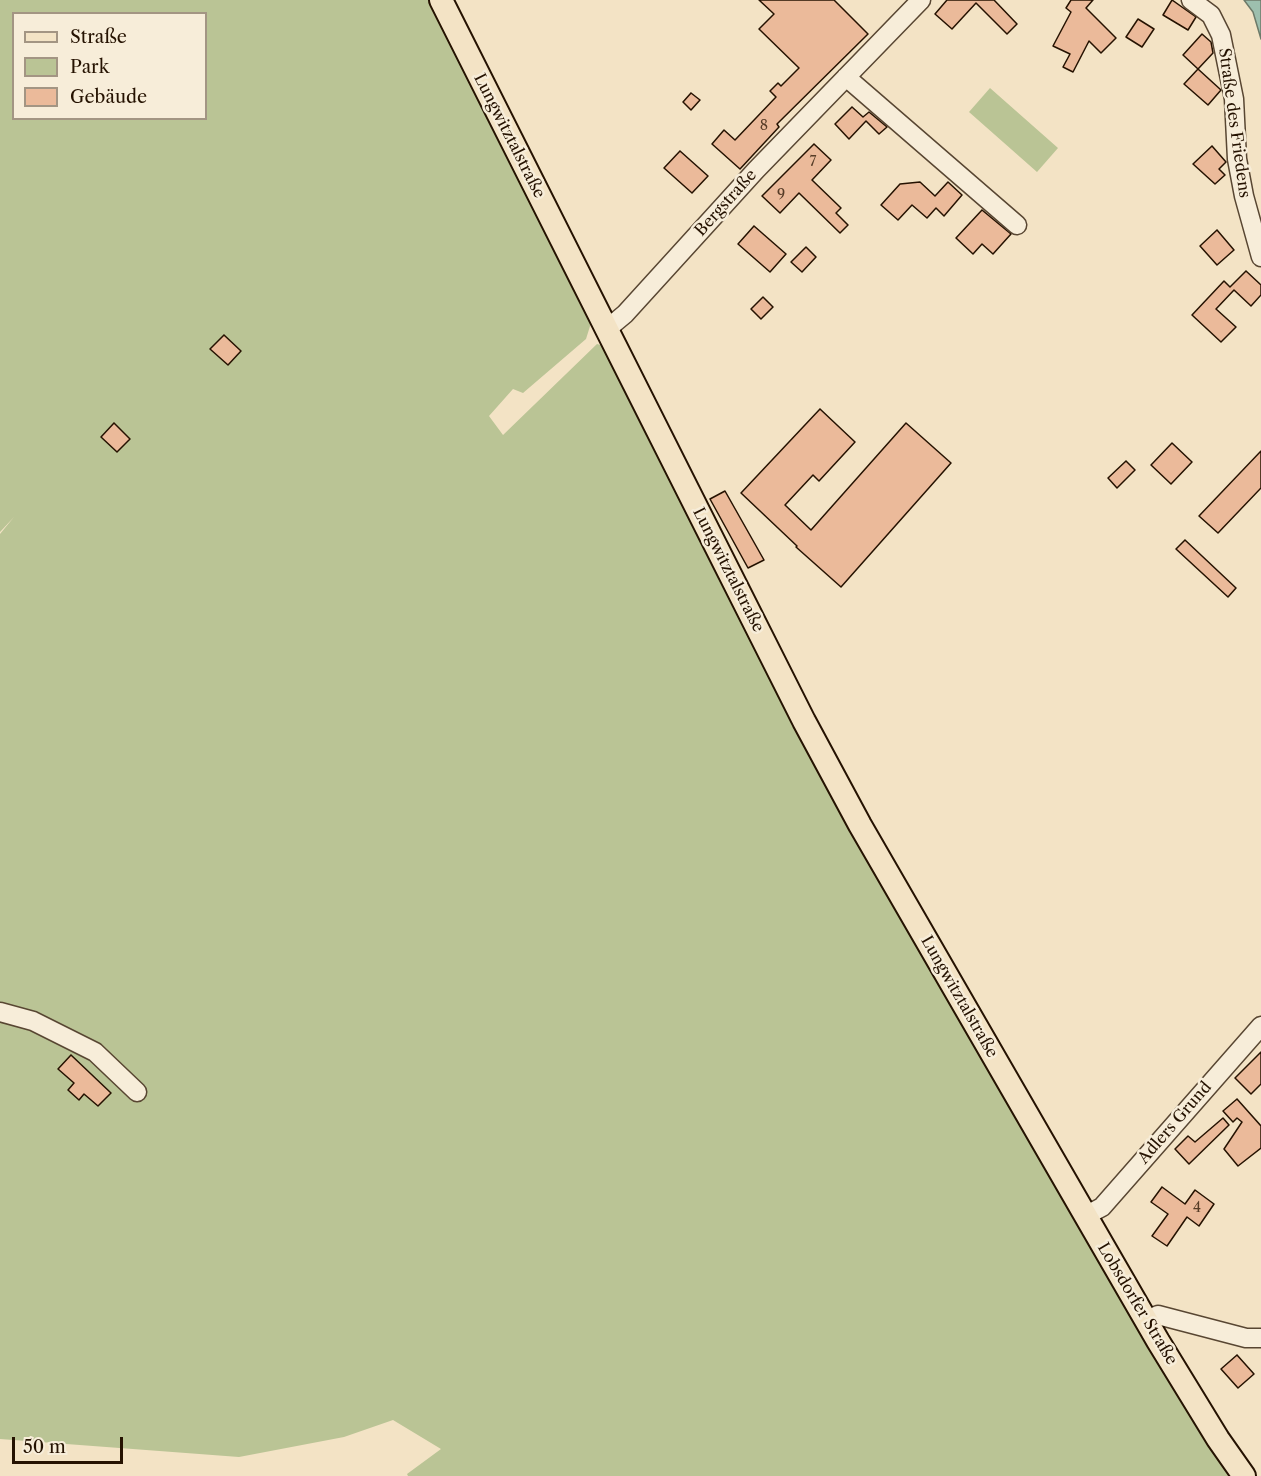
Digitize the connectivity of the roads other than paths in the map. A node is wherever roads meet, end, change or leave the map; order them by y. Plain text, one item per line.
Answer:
1 (441, 0) edge
2 (921, 0) edge
3 (1191, 0) edge
4 (846, 76) junction
5 (1017, 225) dead end
6 (1261, 257) edge
7 (607, 329) junction
8 (0, 1012) edge
9 (1261, 1026) edge
10 (137, 1092) dead end
11 (1035, 1129) joint
12 (1085, 1216) junction
13 (1147, 1320) junction
14 (1261, 1338) edge
15 (1244, 1476) edge

1 - 7 main road, Lungwitztalstraße
2 - 4 street, Bergstraße
3 - 6 street, Straße des Friedens
4 - 5 street
4 - 7 street, Bergstraße
7 - 11 main road, Lungwitztalstraße
8 - 10 street
9 - 12 street, Adlers Grund
11 - 12 main road, Lobsdorfer Straße
12 - 13 main road, Lobsdorfer Straße
13 - 14 street
13 - 15 main road, Lobsdorfer Straße

